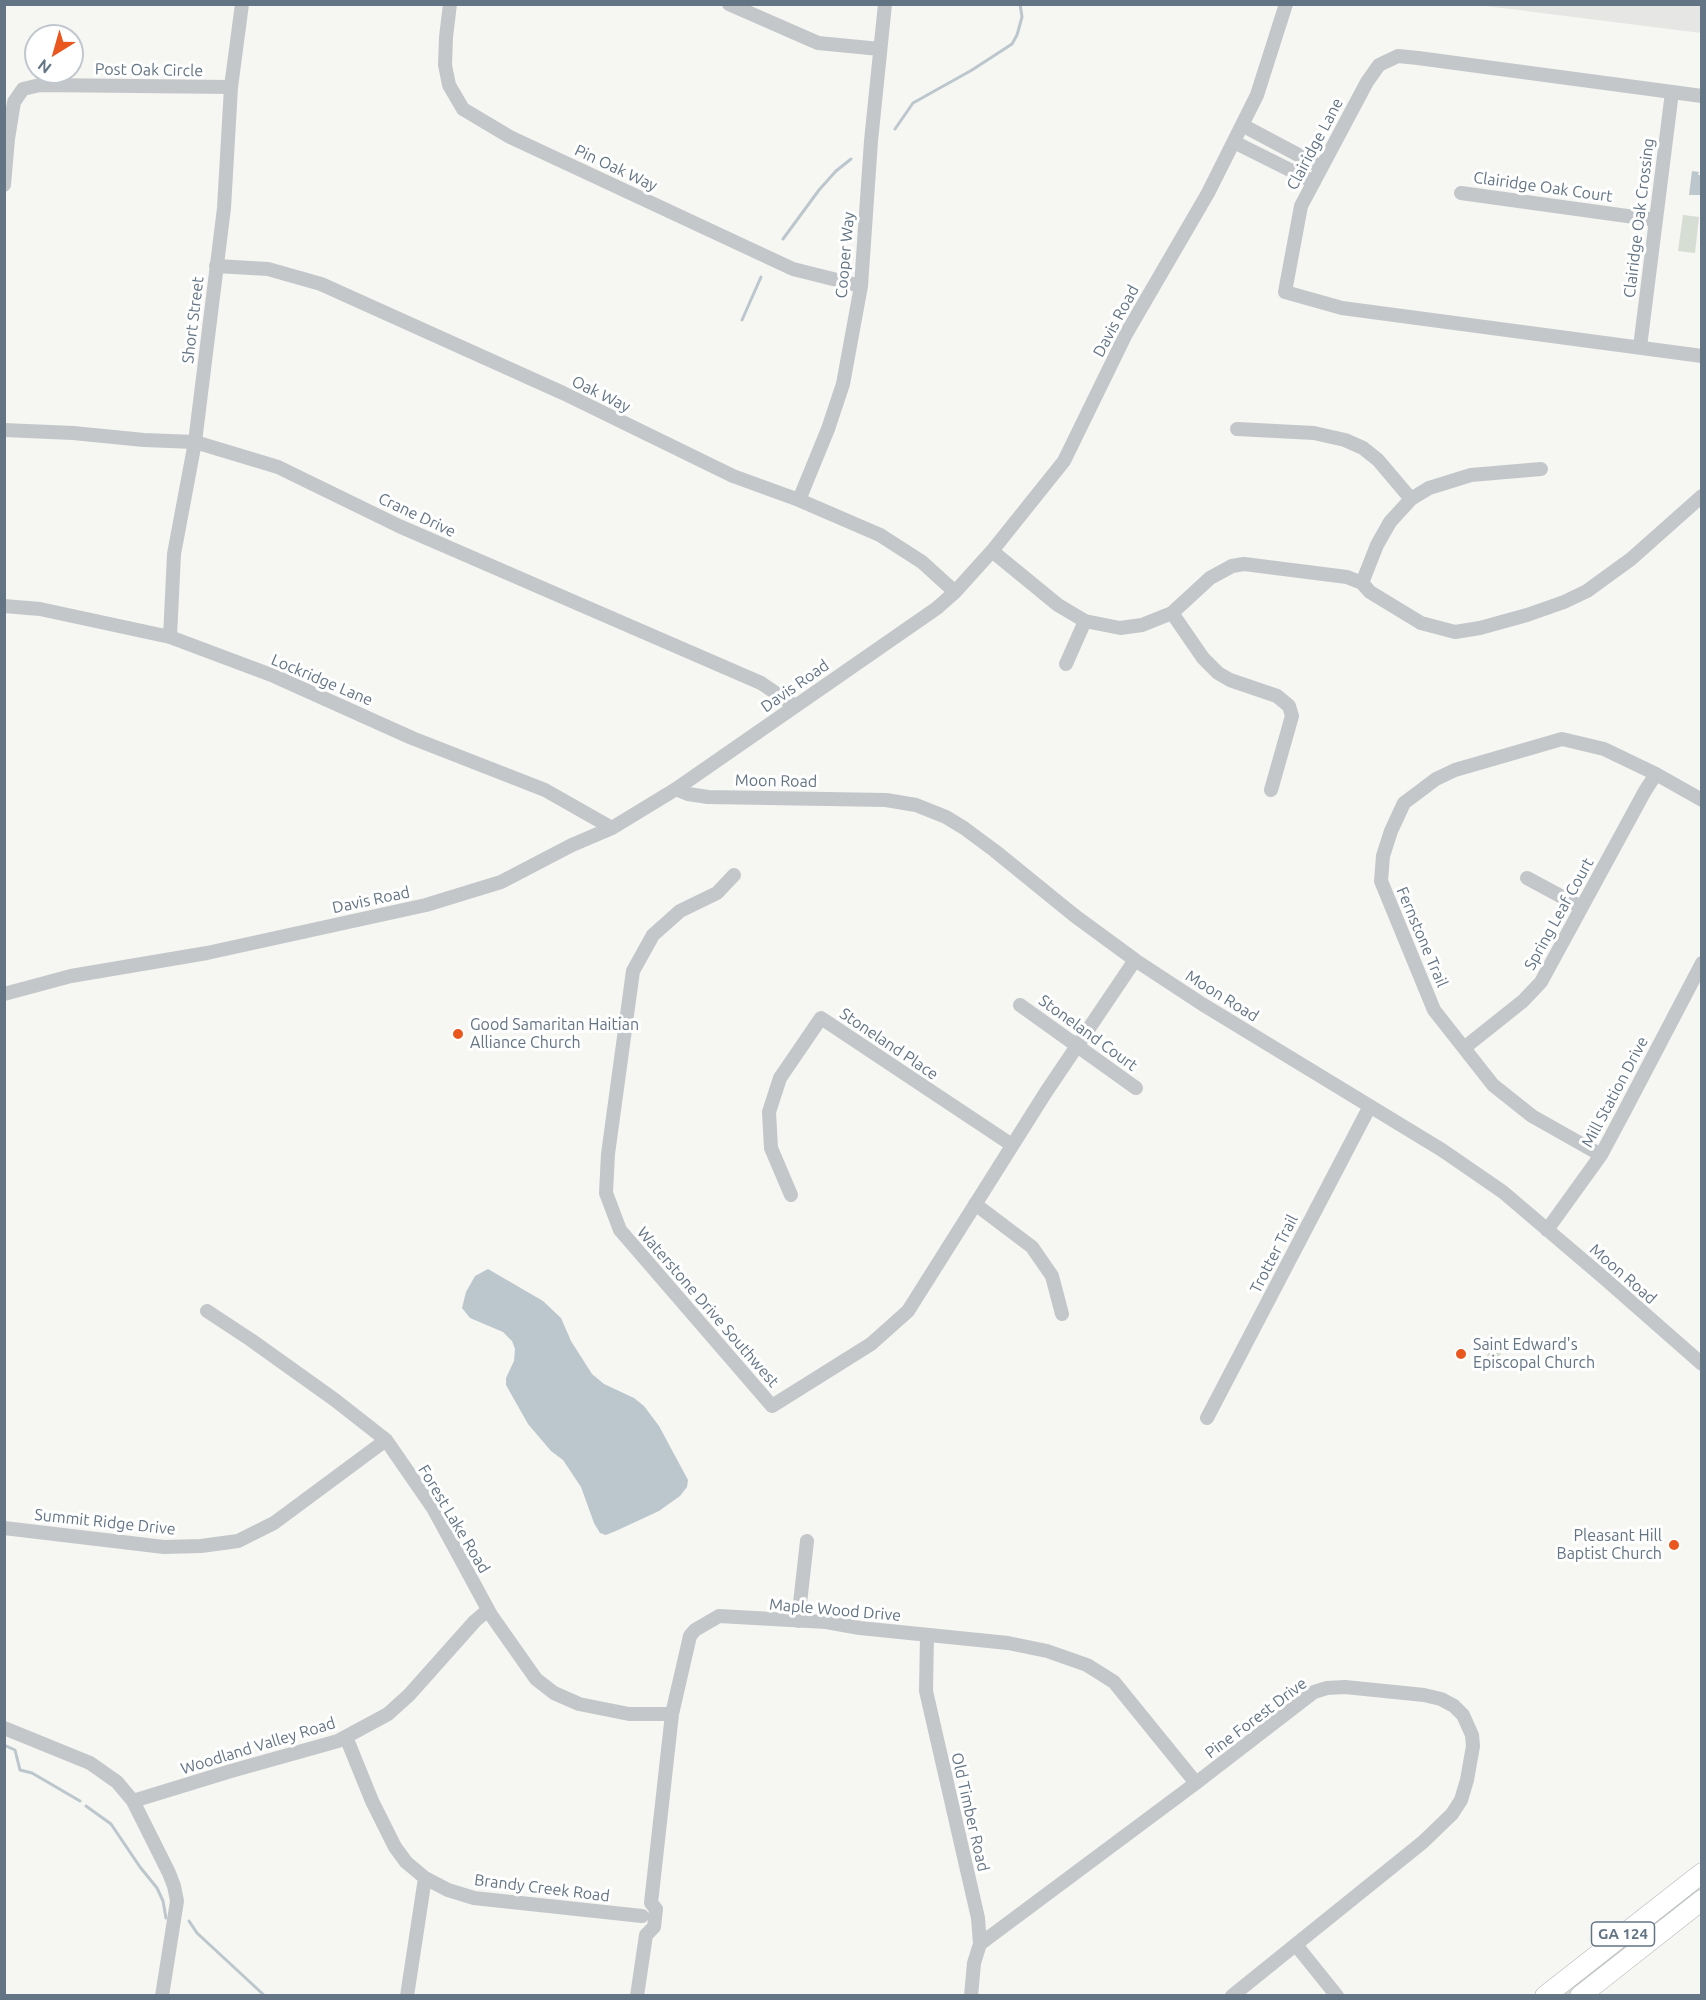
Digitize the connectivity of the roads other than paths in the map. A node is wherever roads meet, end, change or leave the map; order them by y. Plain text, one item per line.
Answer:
1 (242, 4) edge
2 (450, 4) edge
3 (729, 4) edge
4 (885, 4) edge
5 (1286, 4) edge
6 (880, 49) junction
7 (231, 87) junction
8 (1672, 92) junction
9 (1701, 96) edge
10 (1242, 125) junction
11 (1233, 142) junction
12 (1321, 167) junction
13 (1314, 182) junction
14 (4, 185) edge
15 (1461, 193) dead end
16 (1656, 220) junction
17 (216, 266) junction
18 (861, 286) junction
19 (1640, 347) junction
20 (1701, 356) edge
21 (1238, 429) dead end
22 (4, 430) edge
23 (195, 442) junction
24 (1541, 469) dead end
25 (1701, 496) edge
26 (799, 500) junction
27 (1411, 500) junction
28 (992, 551) junction
29 (1362, 583) junction
30 (955, 592) junction
31 (4, 606) edge
32 (1172, 613) junction
33 (1085, 621) junction
34 (170, 638) junction
35 (1066, 664) dead end
36 (795, 706) junction
37 (1656, 774) junction
38 (676, 789) junction
39 (1271, 790) dead end
40 (1701, 800) edge
41 (612, 828) junction
42 (734, 875) dead end
43 (1527, 878) dead end
44 (1581, 907) junction
45 (1135, 960) junction
46 (1701, 963) edge
47 (4, 994) edge
48 (1020, 1005) dead end
49 (1077, 1046) junction
50 (1464, 1048) junction
51 (1136, 1088) dead end
52 (1370, 1106) junction
53 (1012, 1145) junction
54 (1601, 1155) junction
55 (791, 1195) dead end
56 (975, 1204) junction
57 (1547, 1230) junction
58 (207, 1311) dead end
59 (1062, 1314) dead end
60 (1701, 1364) edge
61 (1207, 1418) dead end
62 (386, 1440) junction
63 (4, 1528) edge
64 (807, 1541) dead end
65 (488, 1610) junction
66 (798, 1621) junction
67 (927, 1635) junction
68 (672, 1714) junction
69 (4, 1728) edge
70 (346, 1737) junction
71 (1196, 1783) junction
72 (133, 1802) junction
73 (1701, 1873) edge
74 (425, 1878) junction
75 (1701, 1900) edge
76 (651, 1903) junction
77 (642, 1916) junction
78 (646, 1935) junction
79 (980, 1944) junction
80 (1296, 1945) junction
81 (162, 1995) edge
82 (407, 1995) edge
83 (637, 1995) edge
84 (971, 1995) edge
85 (1232, 1995) edge
86 (1336, 1995) edge
87 (1545, 1995) edge
88 (1580, 1995) edge

1 - 7 street, Short Street
2 - 18 street, Pin Oak Way
3 - 6 street
4 - 6 street, Cooper Way
5 - 10 street, Davis Road
6 - 18 street, Cooper Way
7 - 14 street, Post Oak Circle
7 - 17 street, Short Street
8 - 9 street, Clairidge Lane
8 - 12 street, Clairidge Lane
8 - 16 street, Clairidge Oak Crossing
10 - 11 street, Davis Road
10 - 12 street
11 - 13 street
11 - 28 street, Davis Road
12 - 13 street, Clairidge Lane
13 - 19 street, Clairidge Lane
15 - 16 street, Clairidge Oak Court
16 - 19 street, Clairidge Oak Crossing
17 - 23 street, Short Street
17 - 26 street, Oak Way
18 - 26 street, Cooper Way
19 - 20 street, Clairidge Lane
21 - 27 street
22 - 23 street, Crane Drive
23 - 34 street, Short Street
23 - 36 street, Crane Drive
24 - 27 street
25 - 29 street
26 - 30 street, Oak Way
27 - 29 street
28 - 30 street, Davis Road
28 - 33 street
29 - 32 street
30 - 36 street, Davis Road
31 - 34 street, Lockridge Lane
32 - 33 street
32 - 39 street
33 - 35 street
34 - 41 street, Lockridge Lane
36 - 38 street, Davis Road
37 - 40 street, Fernstone Trail
37 - 44 street, Spring Leaf Court
37 - 50 street, Fernstone Trail
38 - 41 street, Davis Road
38 - 45 street, Moon Road
41 - 47 street, Davis Road
42 - 56 street, Waterstone Drive Southwest
43 - 44 street
44 - 50 street, Spring Leaf Court
45 - 49 street, Waterstone Drive Southwest
45 - 52 street, Moon Road
46 - 54 street, Mill Station Drive
48 - 49 street, Stoneland Court
49 - 51 street, Stoneland Court
49 - 53 street, Waterstone Drive Southwest
50 - 54 street, Fernstone Trail
52 - 57 street, Moon Road
52 - 61 street, Trotter Trail
53 - 55 street, Stoneland Place
53 - 56 street, Waterstone Drive Southwest
54 - 57 street, Mill Station Drive
56 - 59 street
57 - 60 street, Moon Road
58 - 62 street, Forest Lake Road
62 - 63 street, Summit Ridge Drive
62 - 65 street, Forest Lake Road
64 - 66 street
65 - 68 street, Forest Lake Road
65 - 70 street, Woodland Valley Road
66 - 67 street, Maple Wood Drive
66 - 68 street, Maple Wood Drive
67 - 71 street, Maple Wood Drive
67 - 79 street, Old Timber Road
68 - 76 street, Maple Wood Drive
69 - 72 street
70 - 72 street, Woodland Valley Road
70 - 74 street, Brandy Creek Road
71 - 79 street, Pine Forest Drive
71 - 80 street, Pine Forest Drive
72 - 81 street
73 - 87 highway, GA 124
74 - 77 street, Brandy Creek Road
74 - 82 street
75 - 88 highway, GA 124
76 - 77 street, Maple Wood Drive
76 - 78 street, Maple Wood Drive
77 - 78 street, Maple Wood Drive
78 - 83 street, Maple Wood Drive
79 - 84 street, Old Timber Road
80 - 85 street, Pine Forest Drive
80 - 86 street

